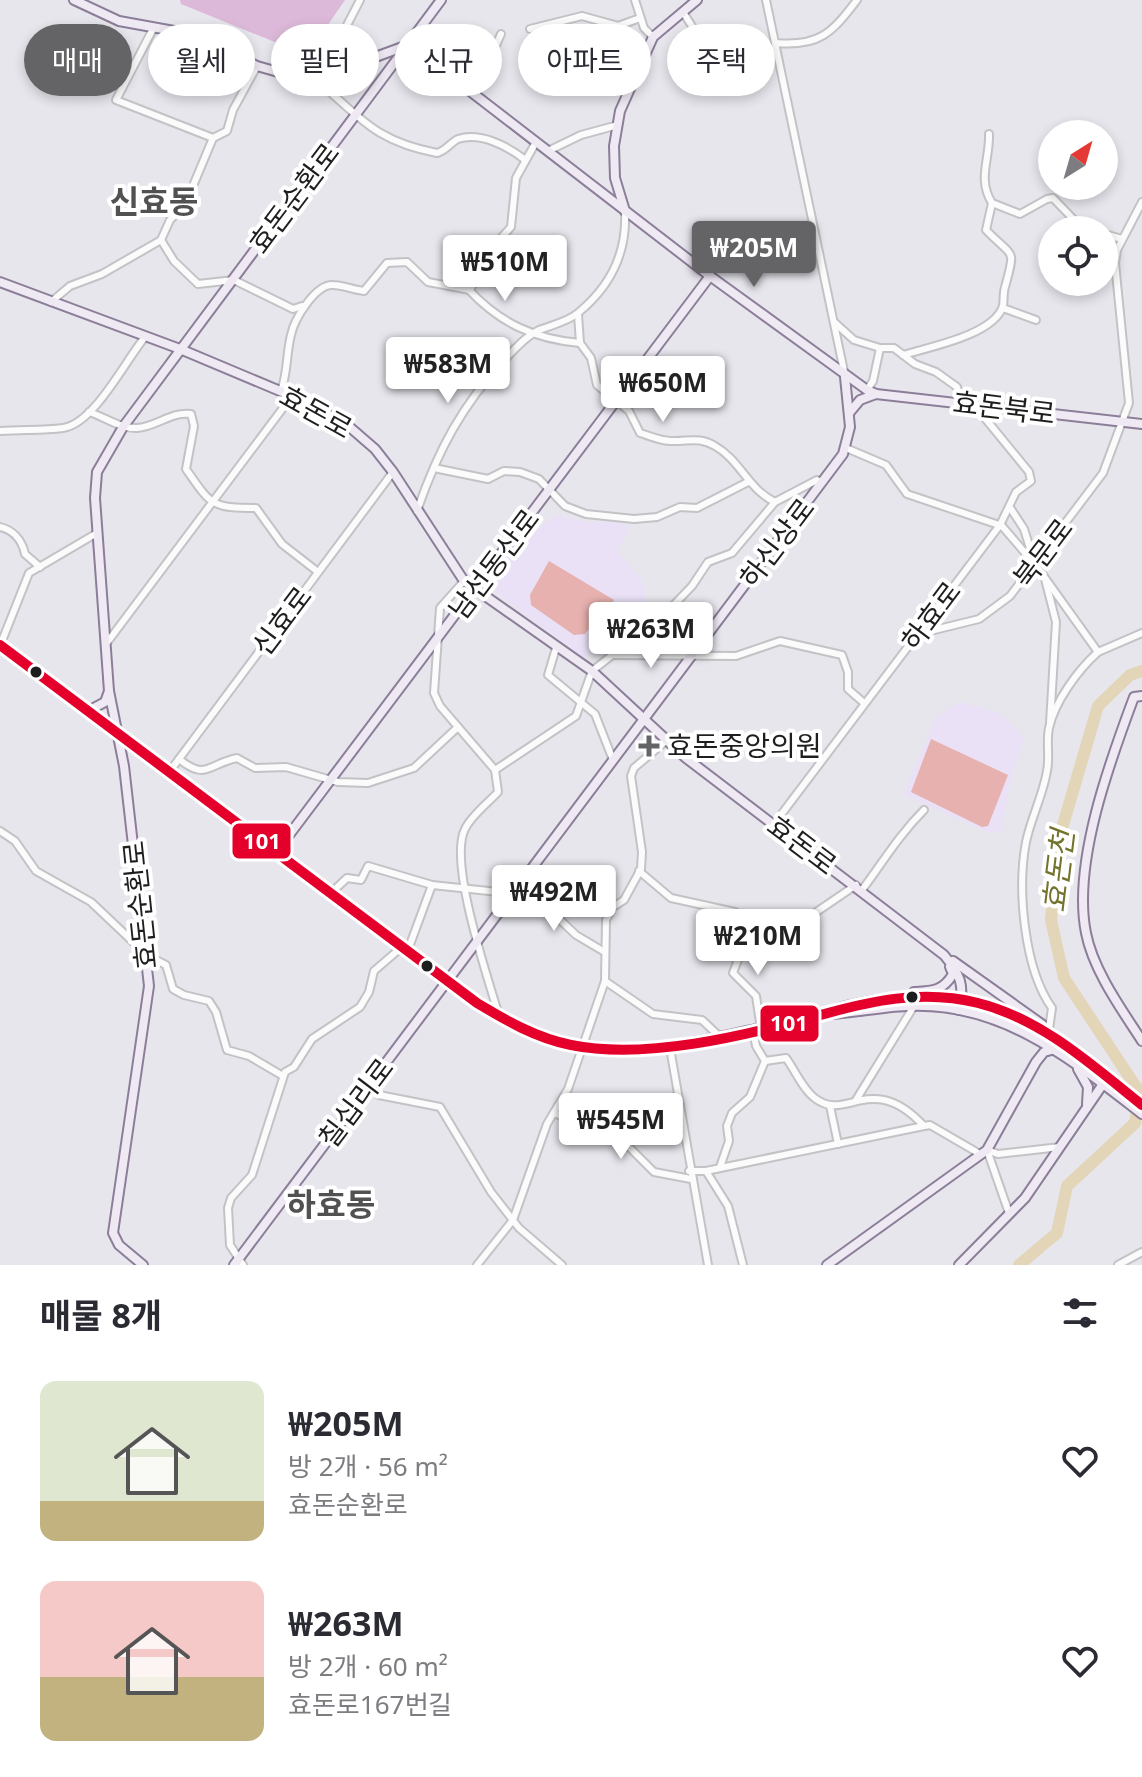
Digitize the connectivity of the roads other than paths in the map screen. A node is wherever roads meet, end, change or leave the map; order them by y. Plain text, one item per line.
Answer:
1 (74, 0) edge
2 (360, 0) edge
3 (441, 0) edge
4 (635, 0) edge
5 (697, 0) edge
6 (766, 0) edge
7 (857, 0) edge
8 (683, 12) junction
9 (640, 18) junction
10 (348, 24) edge
11 (424, 24) edge
12 (545, 24) edge
13 (611, 24) edge
14 (624, 24) edge
15 (691, 24) edge
16 (770, 24) edge
17 (148, 26) edge
18 (653, 37) junction
19 (148, 39) edge
20 (775, 46) edge
21 (775, 51) edge
22 (395, 63) edge
23 (257, 66) joint
24 (271, 70) edge
25 (335, 96) edge
26 (476, 96) edge
27 (355, 117) junction
28 (618, 125) junction
29 (989, 134) dead end
30 (213, 138) junction
31 (536, 142) junction
32 (548, 151) junction
33 (524, 159) junction
34 (1142, 202) edge
35 (992, 203) junction
36 (625, 212) junction
37 (1070, 216) edge
38 (1118, 238) edge
39 (1122, 239) junction
40 (161, 240) junction
41 (710, 276) junction
42 (234, 280) junction
43 (0, 282) edge
44 (470, 290) junction
45 (51, 302) junction
46 (302, 306) junction
47 (1003, 308) junction
48 (578, 314) junction
49 (1036, 320) dead end
50 (834, 321) junction
51 (532, 334) junction
52 (145, 337) junction
53 (580, 343) junction
54 (880, 348) junction
55 (180, 349) junction
56 (903, 355) junction
57 (845, 377) junction
58 (281, 391) junction
59 (872, 392) junction
60 (292, 396) junction
61 (618, 400) junction
62 (962, 404) junction
63 (983, 407) junction
64 (89, 412) junction
65 (850, 412) junction
66 (1122, 421) junction
67 (1142, 424) edge
68 (123, 427) junction
69 (0, 431) edge
70 (846, 448) junction
71 (434, 468) junction
72 (393, 472) junction
73 (748, 482) junction
74 (821, 483) junction
75 (551, 488) junction
76 (775, 502) junction
77 (211, 504) junction
78 (1011, 509) junction
79 (417, 511) junction
80 (1000, 525) junction
81 (0, 527) edge
82 (97, 533) junction
83 (1035, 564) junction
84 (40, 567) junction
85 (318, 572) junction
86 (1044, 576) junction
87 (464, 581) junction
88 (474, 589) junction
89 (1142, 633) edge
90 (918, 634) junction
91 (437, 641) junction
92 (106, 644) junction
93 (0, 646) edge
94 (556, 648) junction
95 (1098, 652) junction
96 (611, 655) junction
97 (692, 655) junction
98 (592, 671) junction
99 (109, 691) junction
100 (1142, 696) edge
101 (581, 701) junction
102 (864, 703) junction
103 (88, 711) junction
104 (644, 719) junction
105 (458, 727) junction
106 (1049, 729) junction
107 (116, 730) junction
108 (667, 740) junction
109 (179, 759) junction
110 (613, 760) junction
111 (495, 770) junction
112 (170, 771) junction
113 (330, 780) junction
114 (924, 810) dead end
115 (774, 824) junction
116 (0, 831) edge
117 (277, 851) junction
118 (639, 871) junction
119 (432, 885) junction
120 (462, 887) junction
121 (859, 888) junction
122 (513, 892) junction
123 (331, 893) junction
124 (759, 928) junction
125 (479, 938) junction
126 (405, 948) junction
127 (603, 951) junction
128 (944, 955) junction
129 (148, 956) junction
130 (447, 979) junction
131 (605, 981) junction
132 (848, 1005) junction
133 (960, 1005) junction
134 (914, 1006) junction
135 (821, 1015) junction
136 (500, 1019) junction
137 (757, 1029) junction
138 (1049, 1029) junction
139 (1028, 1032) junction
140 (720, 1037) junction
141 (1142, 1041) edge
142 (670, 1048) junction
143 (581, 1049) junction
144 (1055, 1049) junction
145 (1071, 1059) junction
146 (765, 1061) junction
147 (1086, 1061) junction
148 (1036, 1062) junction
149 (283, 1076) junction
150 (1105, 1082) junction
151 (370, 1084) junction
152 (856, 1100) junction
153 (1142, 1105) edge
154 (830, 1106) junction
155 (1085, 1109) junction
156 (554, 1113) junction
157 (1142, 1114) edge
158 (924, 1126) junction
159 (838, 1144) junction
160 (1060, 1147) junction
161 (984, 1152) junction
162 (720, 1167) junction
163 (689, 1171) junction
164 (706, 1171) junction
165 (691, 1179) junction
166 (1009, 1213) junction
167 (513, 1220) junction
168 (1142, 1252) edge
169 (238, 1263) edge
170 (830, 1264) edge
171 (143, 1265) edge
172 (477, 1265) edge
173 (562, 1265) edge
174 (708, 1265) edge
175 (743, 1265) edge
176 (959, 1265) edge
177 (1118, 1265) edge

1 - 17 street
2 - 10 street
3 - 11 street, 효돈순환로
4 - 9 street
5 - 8 street
6 - 16 street, 하신상로
7 - 20 street
8 - 15 street
8 - 18 street
9 - 14 street
9 - 18 street
12 - 13 street
18 - 28 street
19 - 30 street
21 - 50 street, 하신상로
22 - 27 street, 효돈순환로
23 - 24 street
23 - 30 street
25 - 27 street
26 - 31 street
27 - 33 street, 효돈순환로
27 - 42 street, 효돈순환로
28 - 32 street
28 - 36 street
29 - 35 street
30 - 40 street
31 - 32 street
31 - 33 street
32 - 36 street
33 - 44 street
34 - 39 street
35 - 37 street
35 - 47 street
36 - 41 street
36 - 48 street
38 - 39 street
39 - 66 street, 북문로
40 - 42 street
40 - 45 street
41 - 57 street
41 - 61 street, 남선동산로
42 - 46 street, 효돈순환로
42 - 55 street, 효돈순환로
43 - 45 street, 효돈로
44 - 46 street
44 - 51 street
45 - 52 street, 효돈로
46 - 58 street
47 - 49 street
47 - 56 street
48 - 51 street
48 - 53 street
50 - 54 street
50 - 57 street, 하신상로
51 - 53 street
51 - 71 street
52 - 55 street, 효돈로
52 - 64 street
53 - 61 street
54 - 56 street
54 - 59 street
55 - 58 street, 효돈로
55 - 68 street, 효돈순환로
56 - 62 street
57 - 59 street
57 - 65 street, 하신상로
58 - 60 street, 효돈로
59 - 62 street, 효돈북로
59 - 65 street
60 - 72 street, 효돈로
60 - 77 street
61 - 73 street
61 - 75 street, 남선동산로
62 - 63 street, 효돈북로
63 - 66 street, 효돈북로
63 - 78 street, 하효로
64 - 68 street
64 - 69 street
65 - 70 street, 하신상로
66 - 67 street, 효돈북로
66 - 83 street, 북문로
68 - 77 street
68 - 82 street, 효돈순환로
70 - 74 street, 하신상로
70 - 80 street
71 - 75 street
71 - 79 street
72 - 79 street, 효돈로
72 - 85 street, 신효로
73 - 75 street
73 - 76 street
74 - 76 street
74 - 97 street, 하신상로
75 - 88 street, 남선동산로
76 - 96 street
77 - 85 street
77 - 92 street
78 - 80 street, 하효로
78 - 83 street
79 - 87 street, 효돈로
80 - 83 street
80 - 90 street, 하효로
81 - 84 street
82 - 84 street
82 - 92 street, 효돈순환로
83 - 86 street
83 - 90 street, 북문로
84 - 93 street
85 - 109 street, 신효로
86 - 95 street
86 - 106 street
87 - 88 street, 효돈로
87 - 91 street
88 - 91 street, 남선동산로
88 - 94 street, 효돈로
89 - 95 street
90 - 102 street, 하효로
91 - 105 street
91 - 113 street, 남선동산로
92 - 99 street, 효돈순환로
93 - 103 street
94 - 98 street, 효돈로
94 - 101 street
95 - 106 street
96 - 97 street
96 - 98 street
97 - 102 street
97 - 104 street, 하신상로
98 - 101 street
98 - 104 street, 효돈로
99 - 103 street
99 - 107 street, 효돈순환로
100 - 141 street
101 - 110 street
101 - 111 street
102 - 115 street, 하효로
103 - 107 street
104 - 108 street, 효돈로
104 - 110 street, 하신상로
105 - 111 street
105 - 113 street
106 - 138 street
107 - 112 street
107 - 129 street, 효돈순환로
108 - 115 street, 효돈로
108 - 118 street
109 - 112 street, 신효로
109 - 113 street
110 - 122 street, 하신상로
111 - 120 street
112 - 117 street
113 - 117 street, 남선동산로
114 - 121 street, 효돈로
115 - 121 street, 효돈로
116 - 129 street
117 - 123 street
118 - 124 street
118 - 127 street
119 - 120 street
119 - 123 street
119 - 126 street
120 - 122 street
120 - 125 street
121 - 124 street
121 - 128 street, 효돈로
122 - 125 street, 하신상로
122 - 127 street
123 - 126 street
124 - 137 street
125 - 130 street, 하신상로
125 - 136 street
126 - 130 street
126 - 149 street
127 - 131 street
128 - 132 street
128 - 133 street, 효돈로
128 - 138 street
129 - 149 street
129 - 171 street, 효돈순환로
130 - 136 street
130 - 151 street, 칠십리로
131 - 140 street
131 - 143 street
132 - 133 street
132 - 135 street
133 - 134 street
133 - 139 street
133 - 147 street
134 - 135 street
134 - 152 street
135 - 137 street
136 - 143 street
137 - 140 street
137 - 146 street
138 - 147 street
139 - 144 street
139 - 148 street
140 - 142 street
142 - 143 street
142 - 163 street
143 - 156 street
144 - 145 street
144 - 148 street
145 - 150 street
145 - 155 street
146 - 154 street
146 - 162 street
147 - 150 street
148 - 161 street
149 - 169 street
150 - 153 street
150 - 155 street
150 - 157 street
151 - 167 street
151 - 169 street, 칠십리로
152 - 154 street
152 - 158 street
154 - 159 street
155 - 160 street
156 - 165 street
156 - 167 street
158 - 159 street
158 - 161 street
159 - 162 street
160 - 161 street
160 - 166 street
161 - 166 street
161 - 170 street
162 - 164 street
163 - 164 street
163 - 165 street
164 - 175 street
165 - 174 street
166 - 176 street
167 - 172 street
167 - 173 street
168 - 177 street

